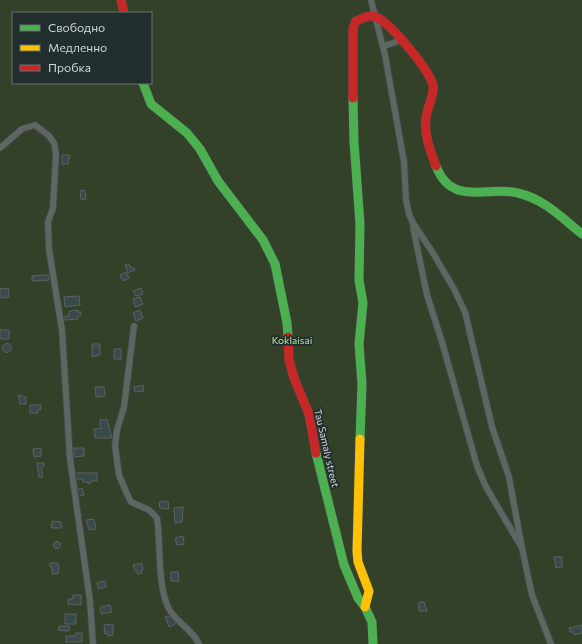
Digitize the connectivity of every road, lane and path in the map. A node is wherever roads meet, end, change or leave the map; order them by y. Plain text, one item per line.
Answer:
1 (121, 0) edge
2 (371, 0) edge
3 (124, 12) edge
4 (376, 17) junction
5 (402, 40) junction
6 (384, 46) junction
7 (143, 84) edge
8 (0, 148) edge
9 (413, 223) junction
10 (582, 234) edge
11 (134, 326) dead end
12 (522, 548) junction
13 (365, 607) junction
14 (94, 644) edge
15 (199, 644) edge
16 (372, 644) edge
17 (551, 644) edge

1 - 3 street
2 - 4 street
4 - 5 street
4 - 6 street
4 - 13 street
5 - 6 street
5 - 10 street
6 - 9 street
7 - 13 street, Tau Samaly street
8 - 14 street
9 - 12 street
9 - 12 street
11 - 15 street
12 - 17 street
13 - 16 street, Tau Samaly street

